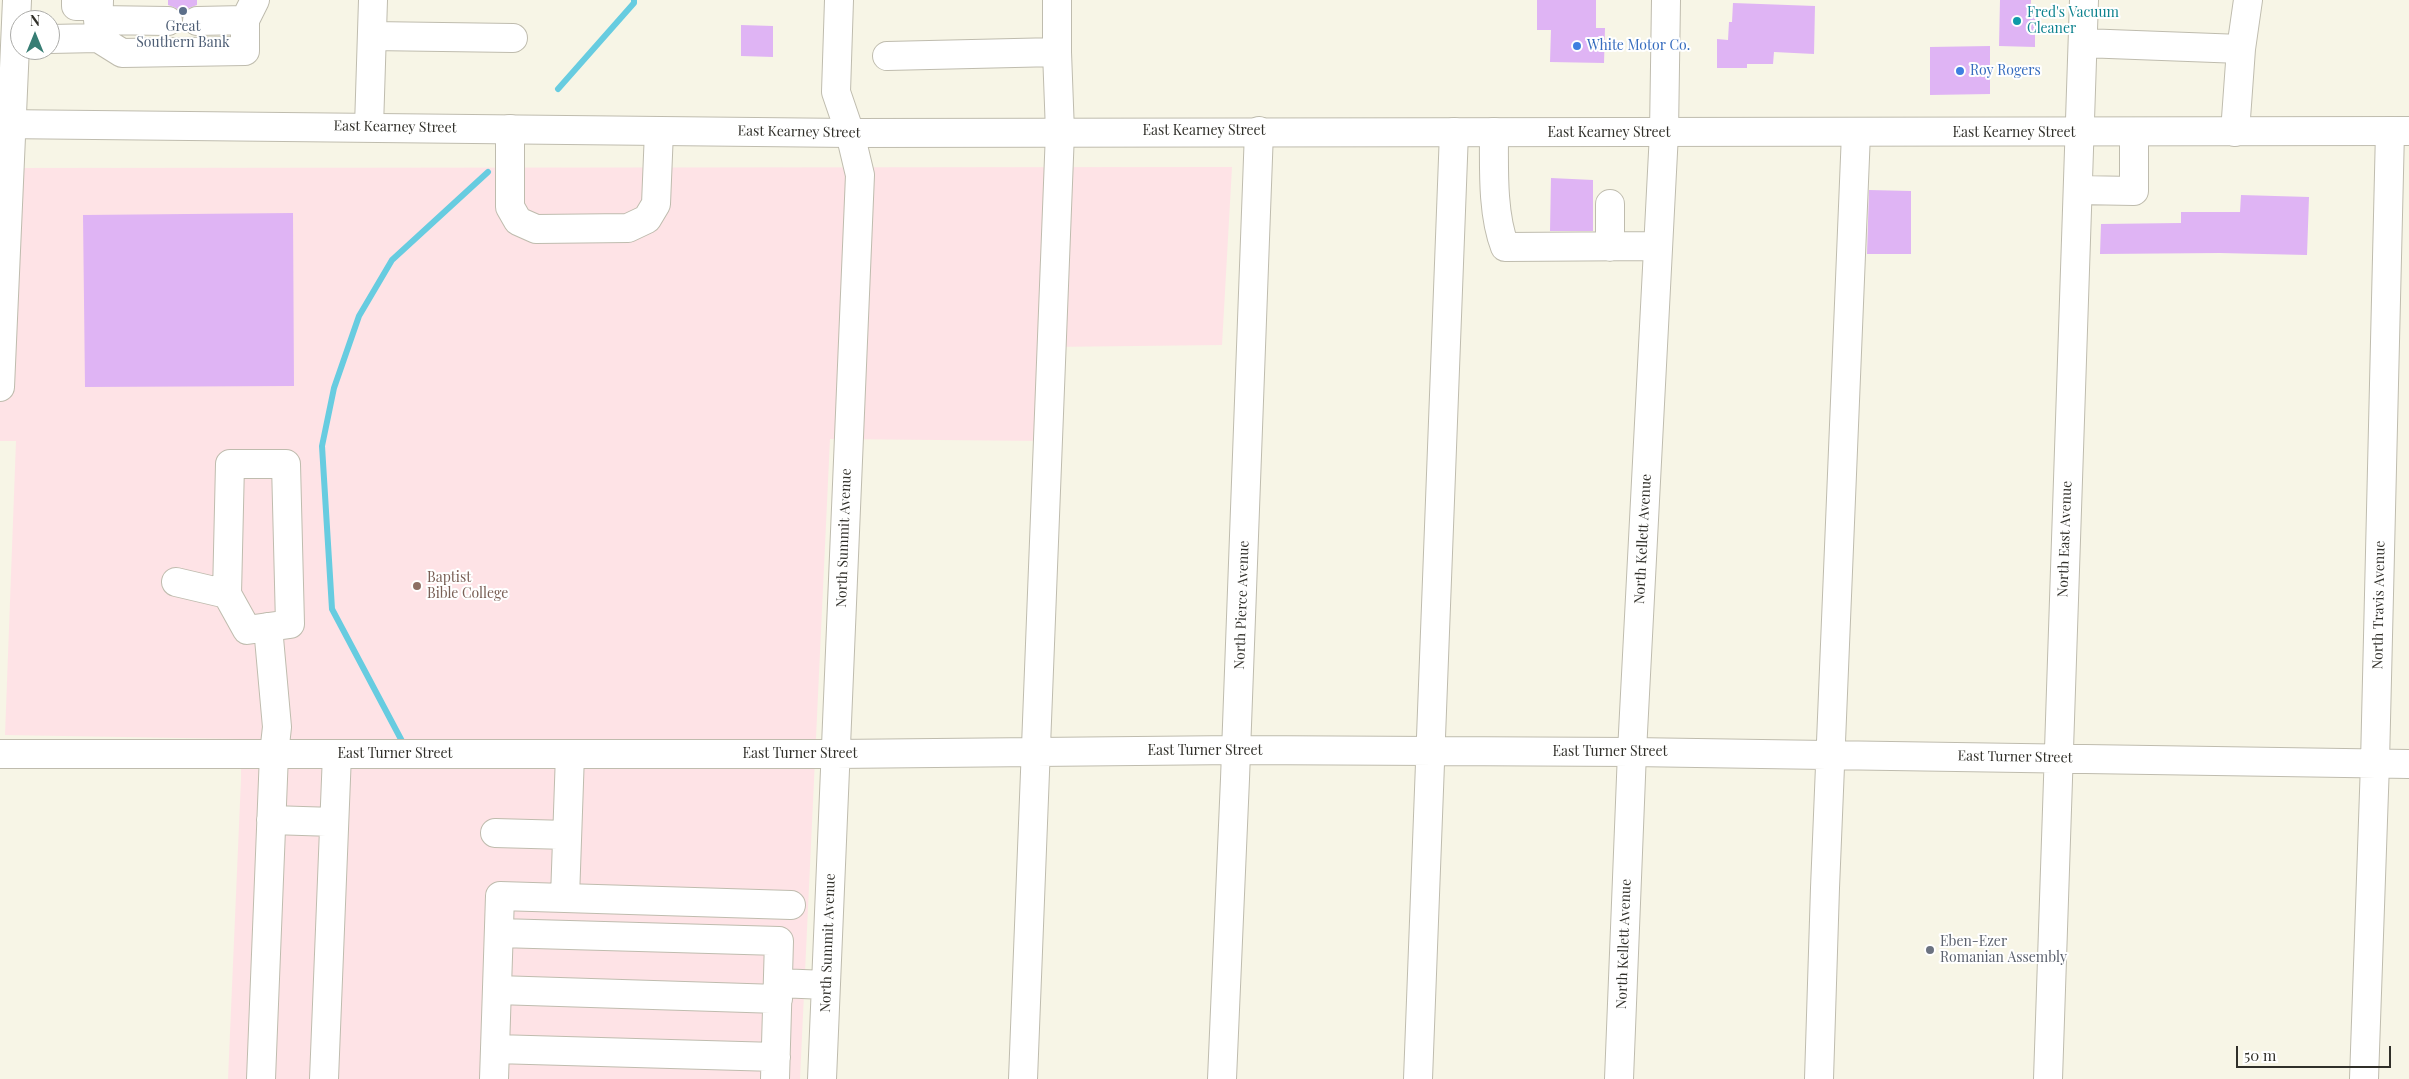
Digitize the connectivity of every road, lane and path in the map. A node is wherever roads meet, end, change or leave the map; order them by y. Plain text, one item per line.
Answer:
1 (373, 0) edge
2 (839, 0) edge
3 (1057, 0) edge
4 (1666, 0) edge
5 (2084, 0) edge
6 (2248, 0) edge
7 (250, 10) edge
8 (94, 13) edge
9 (168, 21) dead end
10 (198, 21) dead end
11 (60, 33) edge
12 (372, 36) junction
13 (513, 38) dead end
14 (2083, 43) junction
15 (2241, 49) junction
16 (1057, 52) junction
17 (887, 56) dead end
18 (11, 60) edge
19 (6, 124) edge
20 (369, 127) junction
21 (510, 129) junction
22 (659, 131) junction
23 (1259, 131) junction
24 (2400, 131) edge
25 (1060, 132) junction
26 (1454, 132) junction
27 (1494, 132) junction
28 (2079, 132) junction
29 (2134, 132) junction
30 (2235, 132) junction
31 (850, 133) junction
32 (1664, 133) junction
33 (1856, 133) junction
34 (2078, 190) junction
35 (1610, 204) dead end
36 (1658, 246) junction
37 (1610, 247) junction
38 (0, 386) edge
39 (176, 582) dead end
40 (227, 594) junction
41 (268, 627) junction
42 (1236, 750) junction
43 (1429, 751) junction
44 (1034, 752) junction
45 (1632, 752) junction
46 (0, 754) edge
47 (274, 754) junction
48 (337, 754) junction
49 (570, 754) junction
50 (835, 754) junction
51 (1831, 754) junction
52 (2058, 758) junction
53 (2375, 763) junction
54 (2409, 764) edge
55 (271, 820) junction
56 (334, 822) junction
57 (495, 833) dead end
58 (567, 836) junction
59 (566, 898) junction
60 (791, 905) dead end
61 (498, 933) junction
62 (826, 985) junction
63 (497, 990) junction
64 (778, 991) junction
65 (495, 1049) junction
66 (776, 1068) edge
67 (261, 1079) edge
68 (324, 1079) edge
69 (494, 1079) edge
70 (822, 1079) edge
71 (1022, 1079) edge
72 (1222, 1079) edge
73 (1418, 1079) edge
74 (1619, 1079) edge
75 (1819, 1079) edge
76 (2048, 1079) edge
77 (2364, 1079) edge

1 - 12 street
2 - 31 street, North Summit Avenue
3 - 16 street
4 - 32 street, North Kellett Avenue
5 - 14 street, North East Avenue
6 - 15 street
7 - 8 street
7 - 10 street
8 - 9 street
8 - 11 street
12 - 13 street
12 - 20 street
14 - 15 street
14 - 28 street, North East Avenue
15 - 30 street
16 - 17 street
16 - 25 street
18 - 19 street
19 - 20 street, East Kearney Street
19 - 38 street
20 - 21 street, East Kearney Street
21 - 22 street, East Kearney Street
21 - 22 street
22 - 31 street, East Kearney Street
23 - 25 street, East Kearney Street
23 - 26 street, East Kearney Street
23 - 42 street, North Pierce Avenue
24 - 30 street, East Kearney Street
24 - 53 street, North Travis Avenue
25 - 31 street, East Kearney Street
25 - 44 street
26 - 27 street, East Kearney Street
26 - 43 street
27 - 32 street, East Kearney Street
27 - 37 street
28 - 29 street, East Kearney Street
28 - 33 street, East Kearney Street
28 - 34 street, North East Avenue
29 - 30 street, East Kearney Street
29 - 34 street
31 - 50 street, North Summit Avenue
32 - 33 street, East Kearney Street
32 - 36 street, North Kellett Avenue
33 - 51 street
34 - 52 street, North East Avenue
35 - 37 street
36 - 37 street
36 - 45 street, North Kellett Avenue
39 - 40 street
40 - 41 street
40 - 41 street
41 - 47 street
42 - 43 street, East Turner Street
42 - 44 street, East Turner Street
42 - 72 street, North Pierce Avenue
43 - 45 street, East Turner Street
43 - 73 street
44 - 50 street, East Turner Street
44 - 71 street
45 - 51 street, East Turner Street
45 - 74 street, North Kellett Avenue
46 - 47 street, East Turner Street
47 - 48 street, East Turner Street
47 - 55 street
48 - 49 street, East Turner Street
48 - 56 street
49 - 50 street, East Turner Street
49 - 58 street
50 - 62 street, North Summit Avenue
51 - 52 street, East Turner Street
51 - 75 street
52 - 53 street, East Turner Street
52 - 76 street, North East Avenue
53 - 54 street, East Turner Street
53 - 77 street, North Travis Avenue
55 - 56 street
55 - 67 street
56 - 68 street
57 - 58 street
58 - 59 street
59 - 60 street
59 - 61 street
61 - 63 street
61 - 64 street
62 - 64 street
62 - 70 street, North Summit Avenue
63 - 64 street
63 - 65 street
64 - 66 street
65 - 66 street
65 - 69 street

